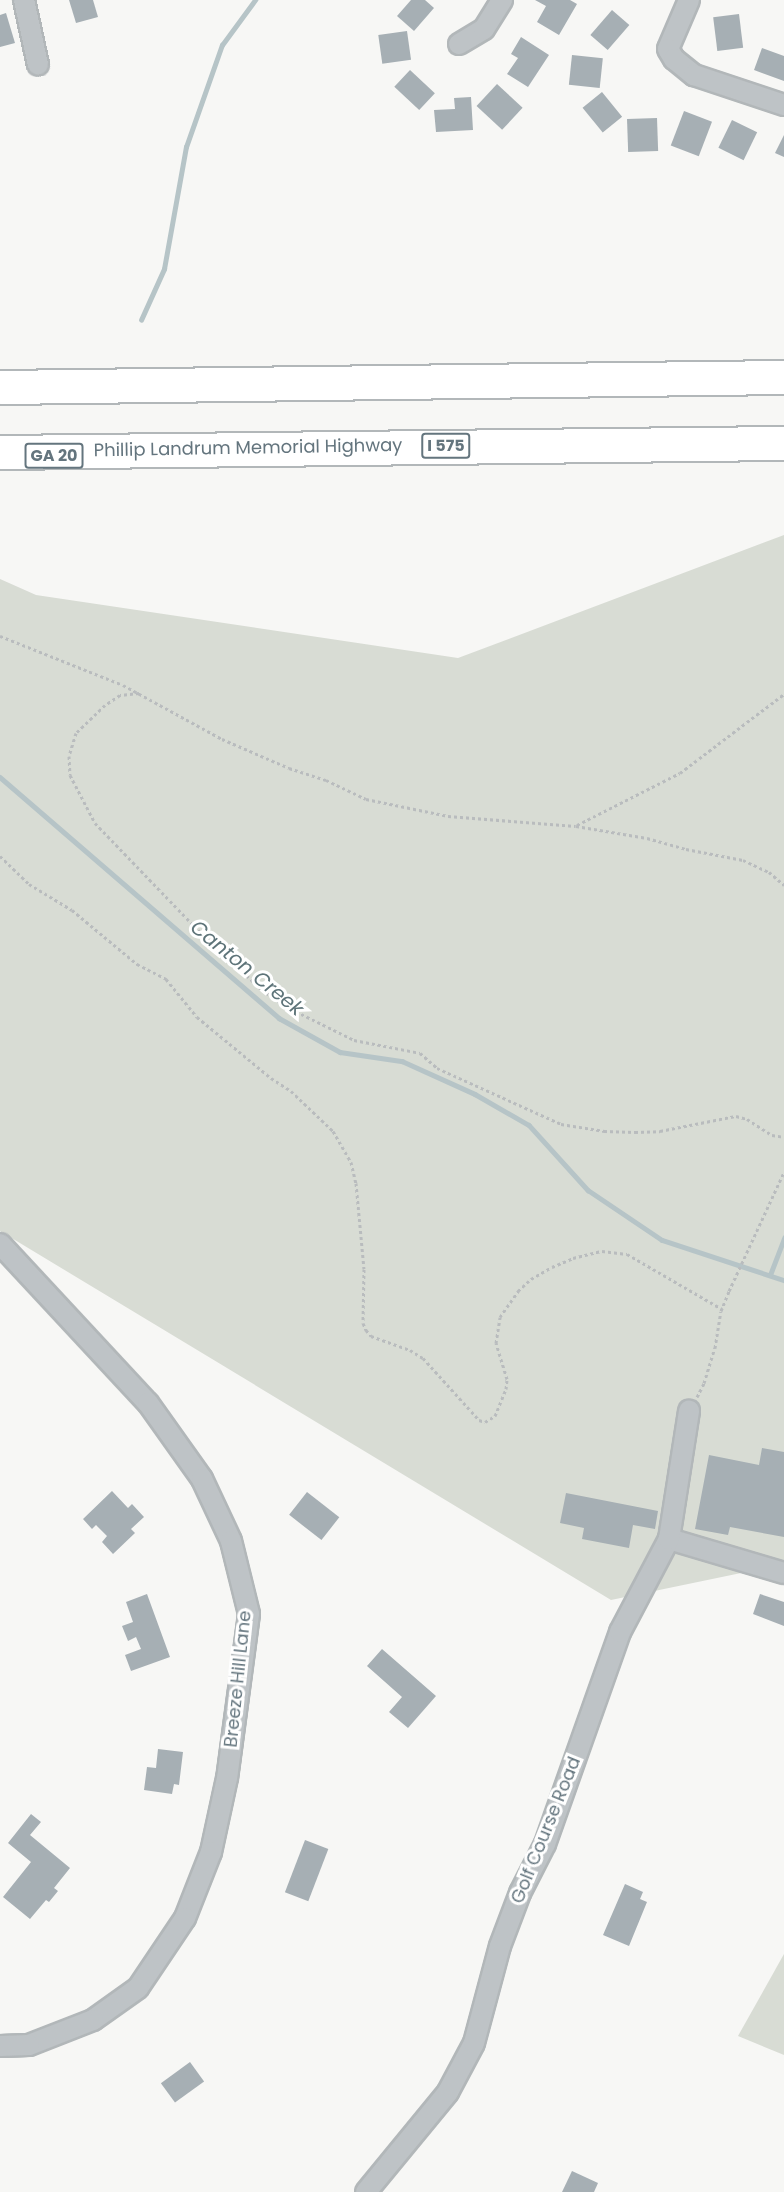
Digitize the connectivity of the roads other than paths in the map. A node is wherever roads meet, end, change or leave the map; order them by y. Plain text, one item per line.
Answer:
1 (24, 0) edge
2 (502, 0) edge
3 (689, 0) edge
4 (459, 44) dead end
5 (38, 65) dead end
6 (784, 105) edge
7 (784, 377) edge
8 (0, 387) edge
9 (784, 443) edge
10 (108, 449) junction
11 (0, 452) edge
12 (0, 463) edge
13 (0, 1245) edge
14 (689, 1411) road end
15 (669, 1539) junction
16 (784, 1573) edge
17 (0, 2046) edge
18 (366, 2192) edge

1 - 5 street
2 - 4 street
3 - 6 street
7 - 8 highway
9 - 10 highway, Phillip Landrum Memorial Highway / I 575
10 - 11 highway, Phillip Landrum Memorial Highway / I 575
10 - 12 highway, GA 20
13 - 17 street, Breeze Hill Lane
14 - 15 street, Golf Course Road
15 - 16 street
15 - 18 street, Golf Course Road

